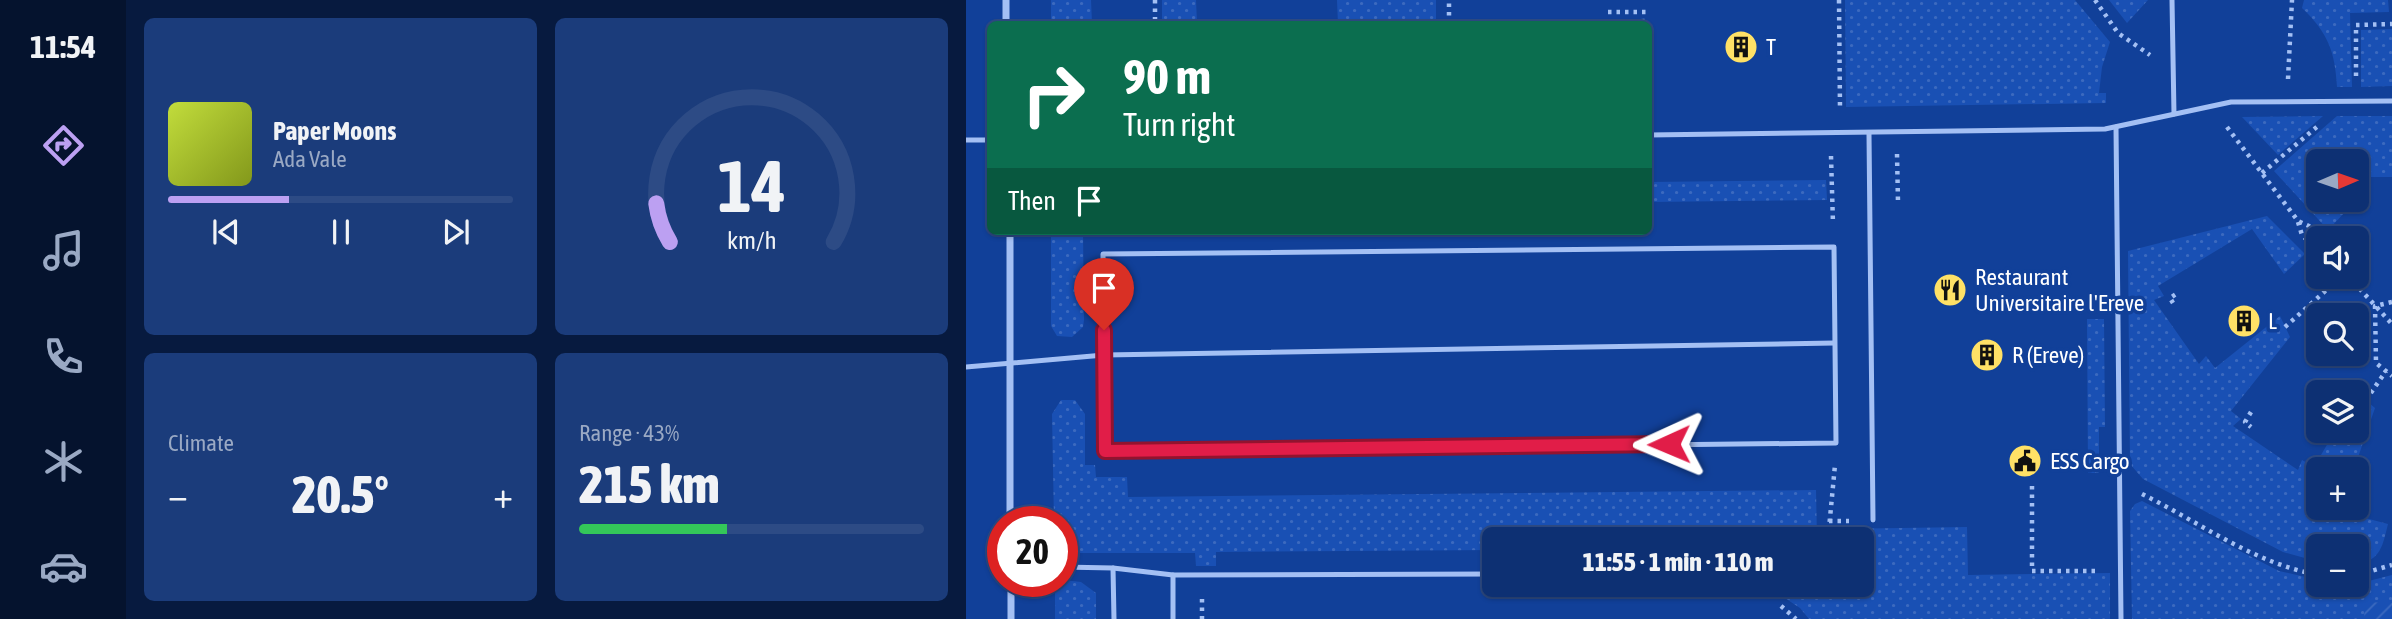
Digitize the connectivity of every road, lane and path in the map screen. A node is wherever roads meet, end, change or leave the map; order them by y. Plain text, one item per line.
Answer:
1 (1006, 0) edge
2 (1155, 0) edge
3 (1449, 0) edge
4 (1839, 0) edge
5 (2095, 0) edge
6 (2172, 0) edge
7 (2292, 0) edge
8 (1608, 12) dead end
9 (1646, 12) dead end
10 (1006, 21) edge
11 (1156, 21) edge
12 (1449, 21) edge
13 (2392, 24) edge
14 (2118, 33) dead end
15 (2392, 101) edge
16 (2288, 102) junction
17 (2356, 102) junction
18 (2212, 106) junction
19 (2174, 114) junction
20 (2326, 119) dead end
21 (2116, 127) junction
22 (1897, 133) junction
23 (1839, 134) junction
24 (1869, 134) junction
25 (1652, 135) edge
26 (966, 140) edge
27 (987, 140) edge
28 (2262, 173) junction
29 (1832, 179) dead end
30 (1898, 202) dead end
31 (2298, 221) junction
32 (2311, 226) edge
33 (1833, 232) dead end
34 (1010, 235) edge
35 (2306, 239) edge
36 (2327, 289) edge
37 (2360, 289) edge
38 (2176, 294) dead end
39 (2392, 302) edge
40 (2173, 303) dead end
41 (2375, 306) junction
42 (2392, 324) edge
43 (2285, 327) dead end
44 (1834, 343) junction
45 (1104, 355) junction
46 (1008, 363) junction
47 (966, 367) edge
48 (2386, 371) junction
49 (2392, 376) edge
50 (2369, 396) edge
51 (2251, 412) dead end
52 (2251, 427) dead end
53 (1836, 443) junction
54 (2032, 486) dead end
55 (1010, 506) edge
56 (2167, 506) dead end
57 (1873, 520) dead end
58 (1829, 521) junction
59 (1849, 521) dead end
60 (1829, 527) edge
61 (2392, 565) edge
62 (1078, 567) edge
63 (1113, 568) junction
64 (2120, 571) junction
65 (2306, 572) edge
66 (2369, 572) edge
67 (1482, 574) edge
68 (1173, 575) junction
69 (1011, 597) edge
70 (1011, 619) edge
71 (1114, 619) edge
72 (1173, 619) edge
73 (2121, 619) edge

1 - 10 street
2 - 11 path
3 - 12 path
4 - 23 path
5 - 14 path
6 - 19 lane
7 - 16 path
8 - 9 path
13 - 17 path
15 - 17 lane
16 - 17 lane
16 - 18 lane
18 - 19 lane
18 - 28 path
19 - 21 lane
20 - 28 path
21 - 22 lane
21 - 64 lane
22 - 24 lane
22 - 30 path
23 - 24 lane
23 - 25 lane
24 - 57 lane
26 - 27 lane
28 - 31 path
29 - 33 path
31 - 32 path
31 - 35 path
34 - 46 street
36 - 43 path
37 - 41 path
38 - 40 path
39 - 41 path
41 - 42 path
41 - 48 path
44 - 45 lane
44 - 45 lane
44 - 53 lane
45 - 46 lane
45 - 53 lane
46 - 47 lane
46 - 55 street
48 - 49 path
48 - 50 path
51 - 52 path
53 - 58 path
54 - 64 path
56 - 65 path
58 - 59 path
58 - 60 path
61 - 66 path
62 - 63 lane
63 - 68 lane
63 - 71 lane
64 - 73 lane
67 - 68 lane
68 - 72 lane
69 - 70 street

